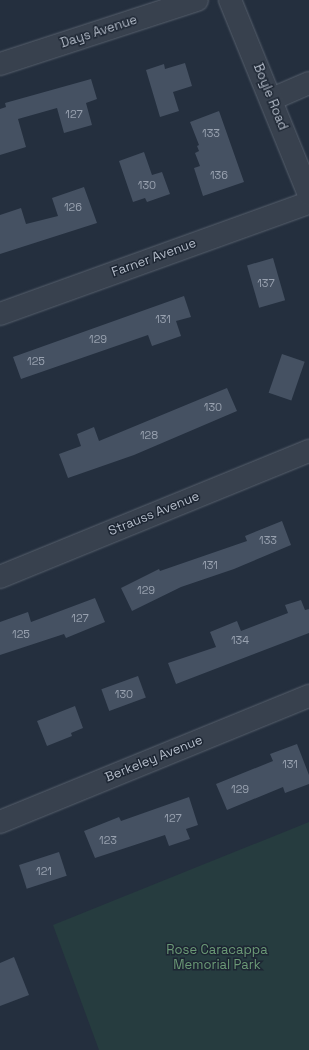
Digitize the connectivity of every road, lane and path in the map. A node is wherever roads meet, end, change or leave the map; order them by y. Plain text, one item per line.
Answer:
1 (197, 0) edge
2 (230, 0) edge
3 (0, 64) edge
4 (309, 83) edge
5 (272, 99) junction
6 (309, 195) edge
7 (309, 203) edge
8 (0, 314) edge
9 (309, 451) edge
10 (0, 577) edge
11 (309, 696) edge
12 (0, 822) edge

1 - 3 street, Days Avenue
2 - 5 street, Boyle Road
4 - 5 street
5 - 6 street, Boyle Road
7 - 8 street, Farner Avenue
9 - 10 street, Strauss Avenue
11 - 12 street, Berkeley Avenue

